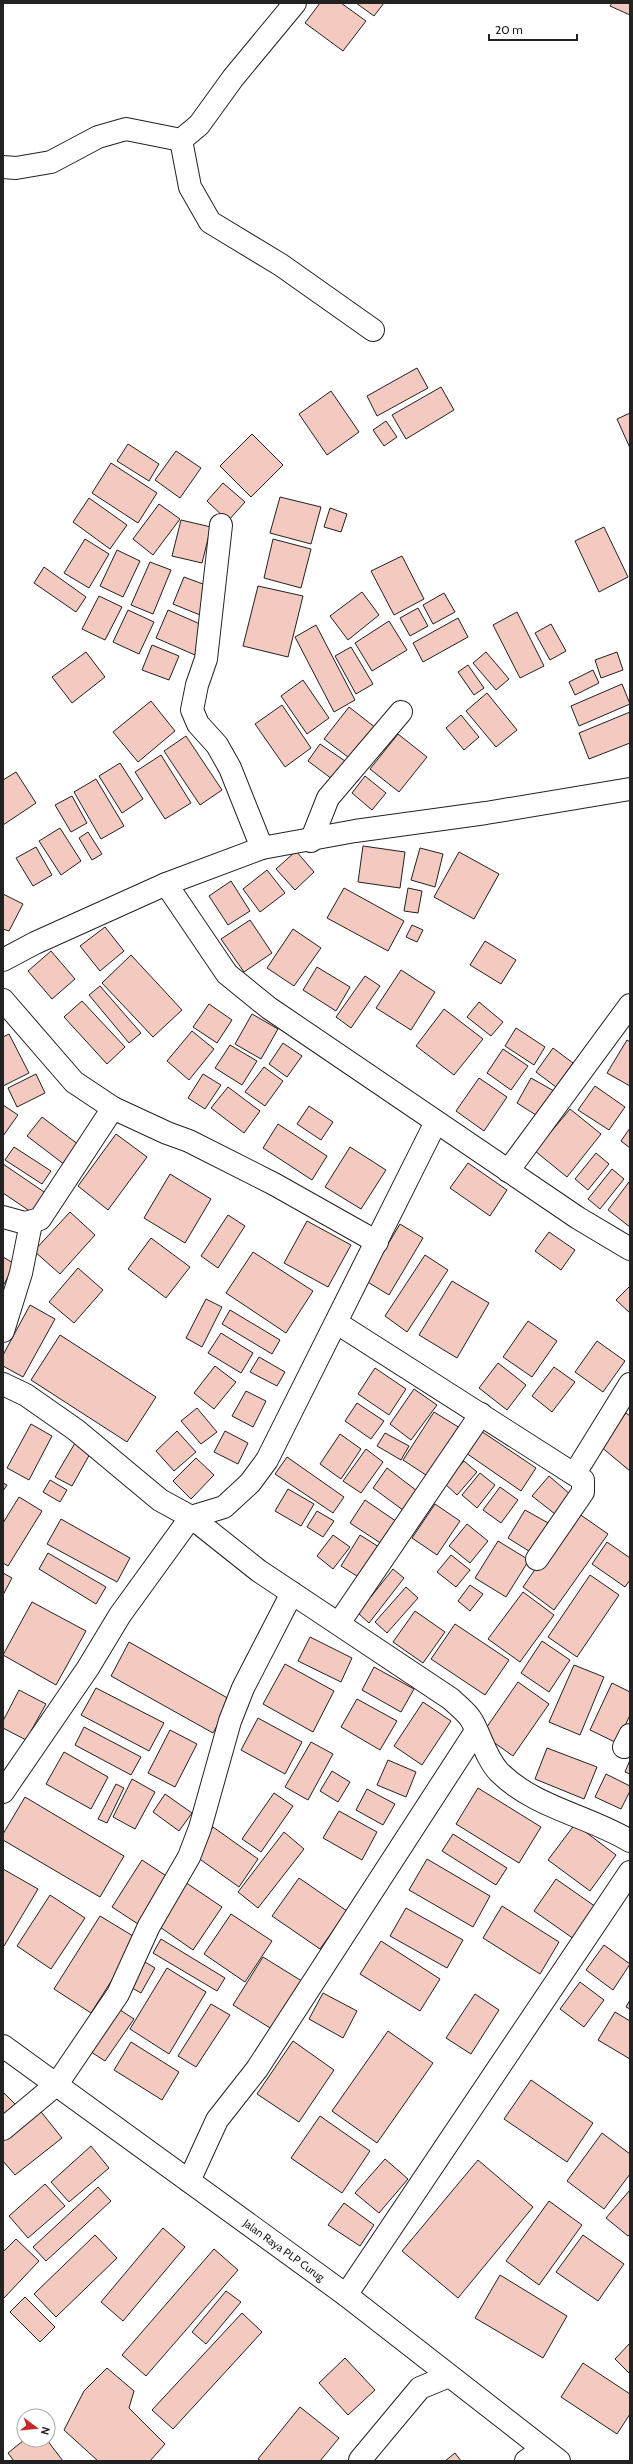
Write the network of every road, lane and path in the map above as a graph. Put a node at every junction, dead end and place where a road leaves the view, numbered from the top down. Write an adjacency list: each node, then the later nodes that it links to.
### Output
1 (295, 3): 2 (street)
2 (180, 140): 3 (street); 4 (street)
3 (3, 167)
4 (373, 330)
5 (221, 525): 9 (street)
6 (401, 712): 8 (street)
7 (630, 789): 8 (street)
8 (311, 841): 9 (street)
9 (262, 848): 10 (street)
10 (166, 884): 11 (street); 15 (street)
11 (3, 960)
12 (3, 1000): 14 (street)
13 (630, 1005): 16 (street)
14 (113, 1108): 18 (street); 19 (street)
15 (436, 1122): 16 (street); 19 (street)
16 (508, 1171): 20 (street)
17 (3, 1217): 18 (street)
18 (31, 1223): 22 (street)
19 (377, 1242): 21 (street)
20 (630, 1249)
21 (337, 1323): 25 (street); 27 (street)
22 (3, 1331)
23 (3, 1384): 27 (street)
24 (630, 1384): 26 (street)
25 (481, 1414): 26 (street); 30 (street)
26 (575, 1473): 28 (street)
27 (190, 1517): 29 (street); 32 (street)
28 (537, 1559)
29 (292, 1593): 30 (street); 36 (street)
30 (339, 1623): 31 (street)
31 (476, 1731): 33 (street); 38 (street)
32 (3, 1792)
33 (630, 1840)
34 (630, 1872): 39 (street)
35 (3, 2046): 36 (street, Jalan Raya PLP Curug)
36 (57, 2084): 37 (street); 38 (street, Jalan Raya PLP Curug)
37 (3, 2129)
38 (189, 2181): 39 (street, Jalan Raya PLP Curug)
39 (346, 2295): 40 (street, Jalan Raya PLP Curug)
40 (450, 2376): 41 (street, Jalan Raya PLP Curug); 42 (street)
41 (543, 2457)
42 (360, 2460)

